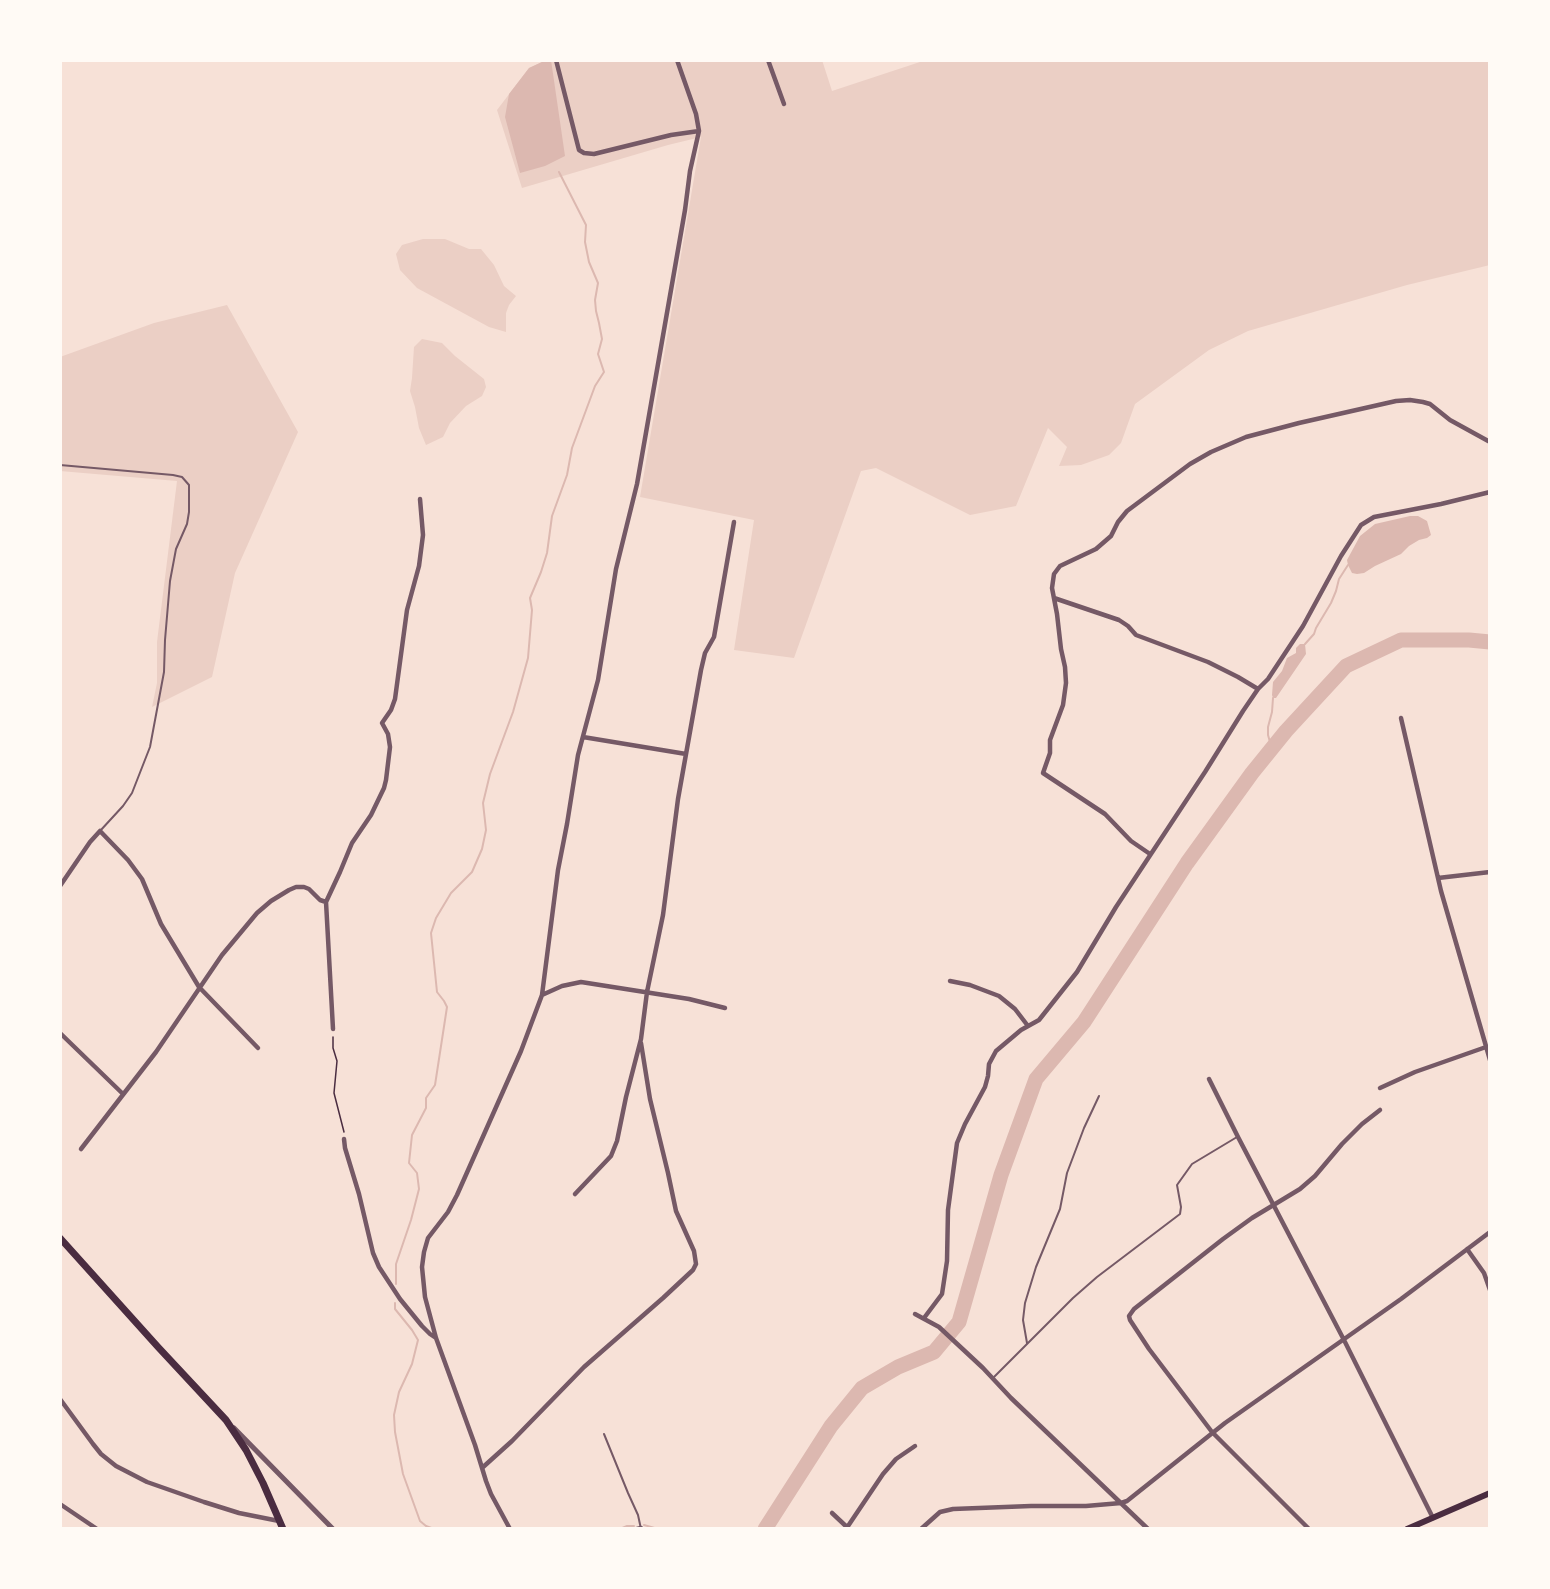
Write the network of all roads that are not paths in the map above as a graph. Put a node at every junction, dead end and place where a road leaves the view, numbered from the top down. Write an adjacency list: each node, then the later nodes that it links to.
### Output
1 (556, 60): 5 (street)
2 (677, 60): 5 (street)
3 (768, 60): 4 (street)
4 (784, 104)
5 (699, 130): 14 (street)
6 (1490, 442): 11 (street)
7 (60, 465): 16 (lane)
8 (1490, 492): 12 (street)
9 (420, 499): 21 (street)
10 (734, 522): 15 (street)
11 (1054, 598): 12 (street); 17 (street)
12 (1258, 689): 17 (street)
13 (1401, 718): 19 (street)
14 (583, 737): 15 (street); 25 (street)
15 (686, 754): 24 (street)
16 (100, 831): 20 (street); 23 (street)
17 (1150, 854): 27 (street)
18 (1490, 872): 19 (street)
19 (1438, 878): 31 (street)
20 (60, 886)
21 (326, 902): 23 (street); 28 (street)
22 (950, 981): 27 (street)
23 (199, 987): 32 (street); 36 (street)
24 (647, 992): 25 (street); 26 (street); 30 (street)
25 (542, 995): 50 (street)
26 (725, 1008)
27 (1028, 1026): 49 (street)
28 (333, 1029)
29 (60, 1033): 36 (street)
30 (641, 1039): 42 (street); 59 (street)
31 (1486, 1047): 33 (street); 35 (street)
32 (258, 1048)
33 (1490, 1060)
34 (1209, 1079): 39 (street)
35 (1380, 1088)
36 (123, 1094): 41 (street)
37 (1099, 1096): 52 (lane)
38 (1380, 1110): 43 (street)
39 (1238, 1137): 43 (street); 52 (lane)
40 (344, 1138): 50 (street)
41 (81, 1149)
42 (574, 1194)
43 (1273, 1205): 51 (street); 56 (street)
44 (1490, 1232): 46 (street)
45 (60, 1238): 55 (main road)
46 (1467, 1249): 47 (street); 51 (street)
47 (1490, 1290)
48 (915, 1314): 49 (street)
49 (924, 1318): 53 (street)
50 (436, 1338): 59 (street)
51 (1344, 1340): 56 (street); 64 (street)
52 (1027, 1344): 53 (lane)
53 (993, 1378): 61 (street)
54 (60, 1400): 65 (street)
55 (226, 1420): 65 (main road); 68 (street)
56 (1212, 1432): 61 (street); 74 (street)
57 (604, 1434): 70 (lane)
58 (915, 1446): 71 (street)
59 (482, 1468): 69 (street)
60 (1490, 1493): 64 (main road)
61 (1121, 1503): 72 (street); 73 (street)
62 (60, 1504): 66 (street)
63 (832, 1513): 71 (street)
64 (1433, 1518): 75 (main road)
65 (279, 1521): 67 (main road)
66 (97, 1529)
67 (283, 1529)
68 (333, 1529)
69 (510, 1529)
70 (640, 1529)
71 (847, 1529)
72 (921, 1529)
73 (1149, 1529)
74 (1309, 1529)
75 (1407, 1529)

